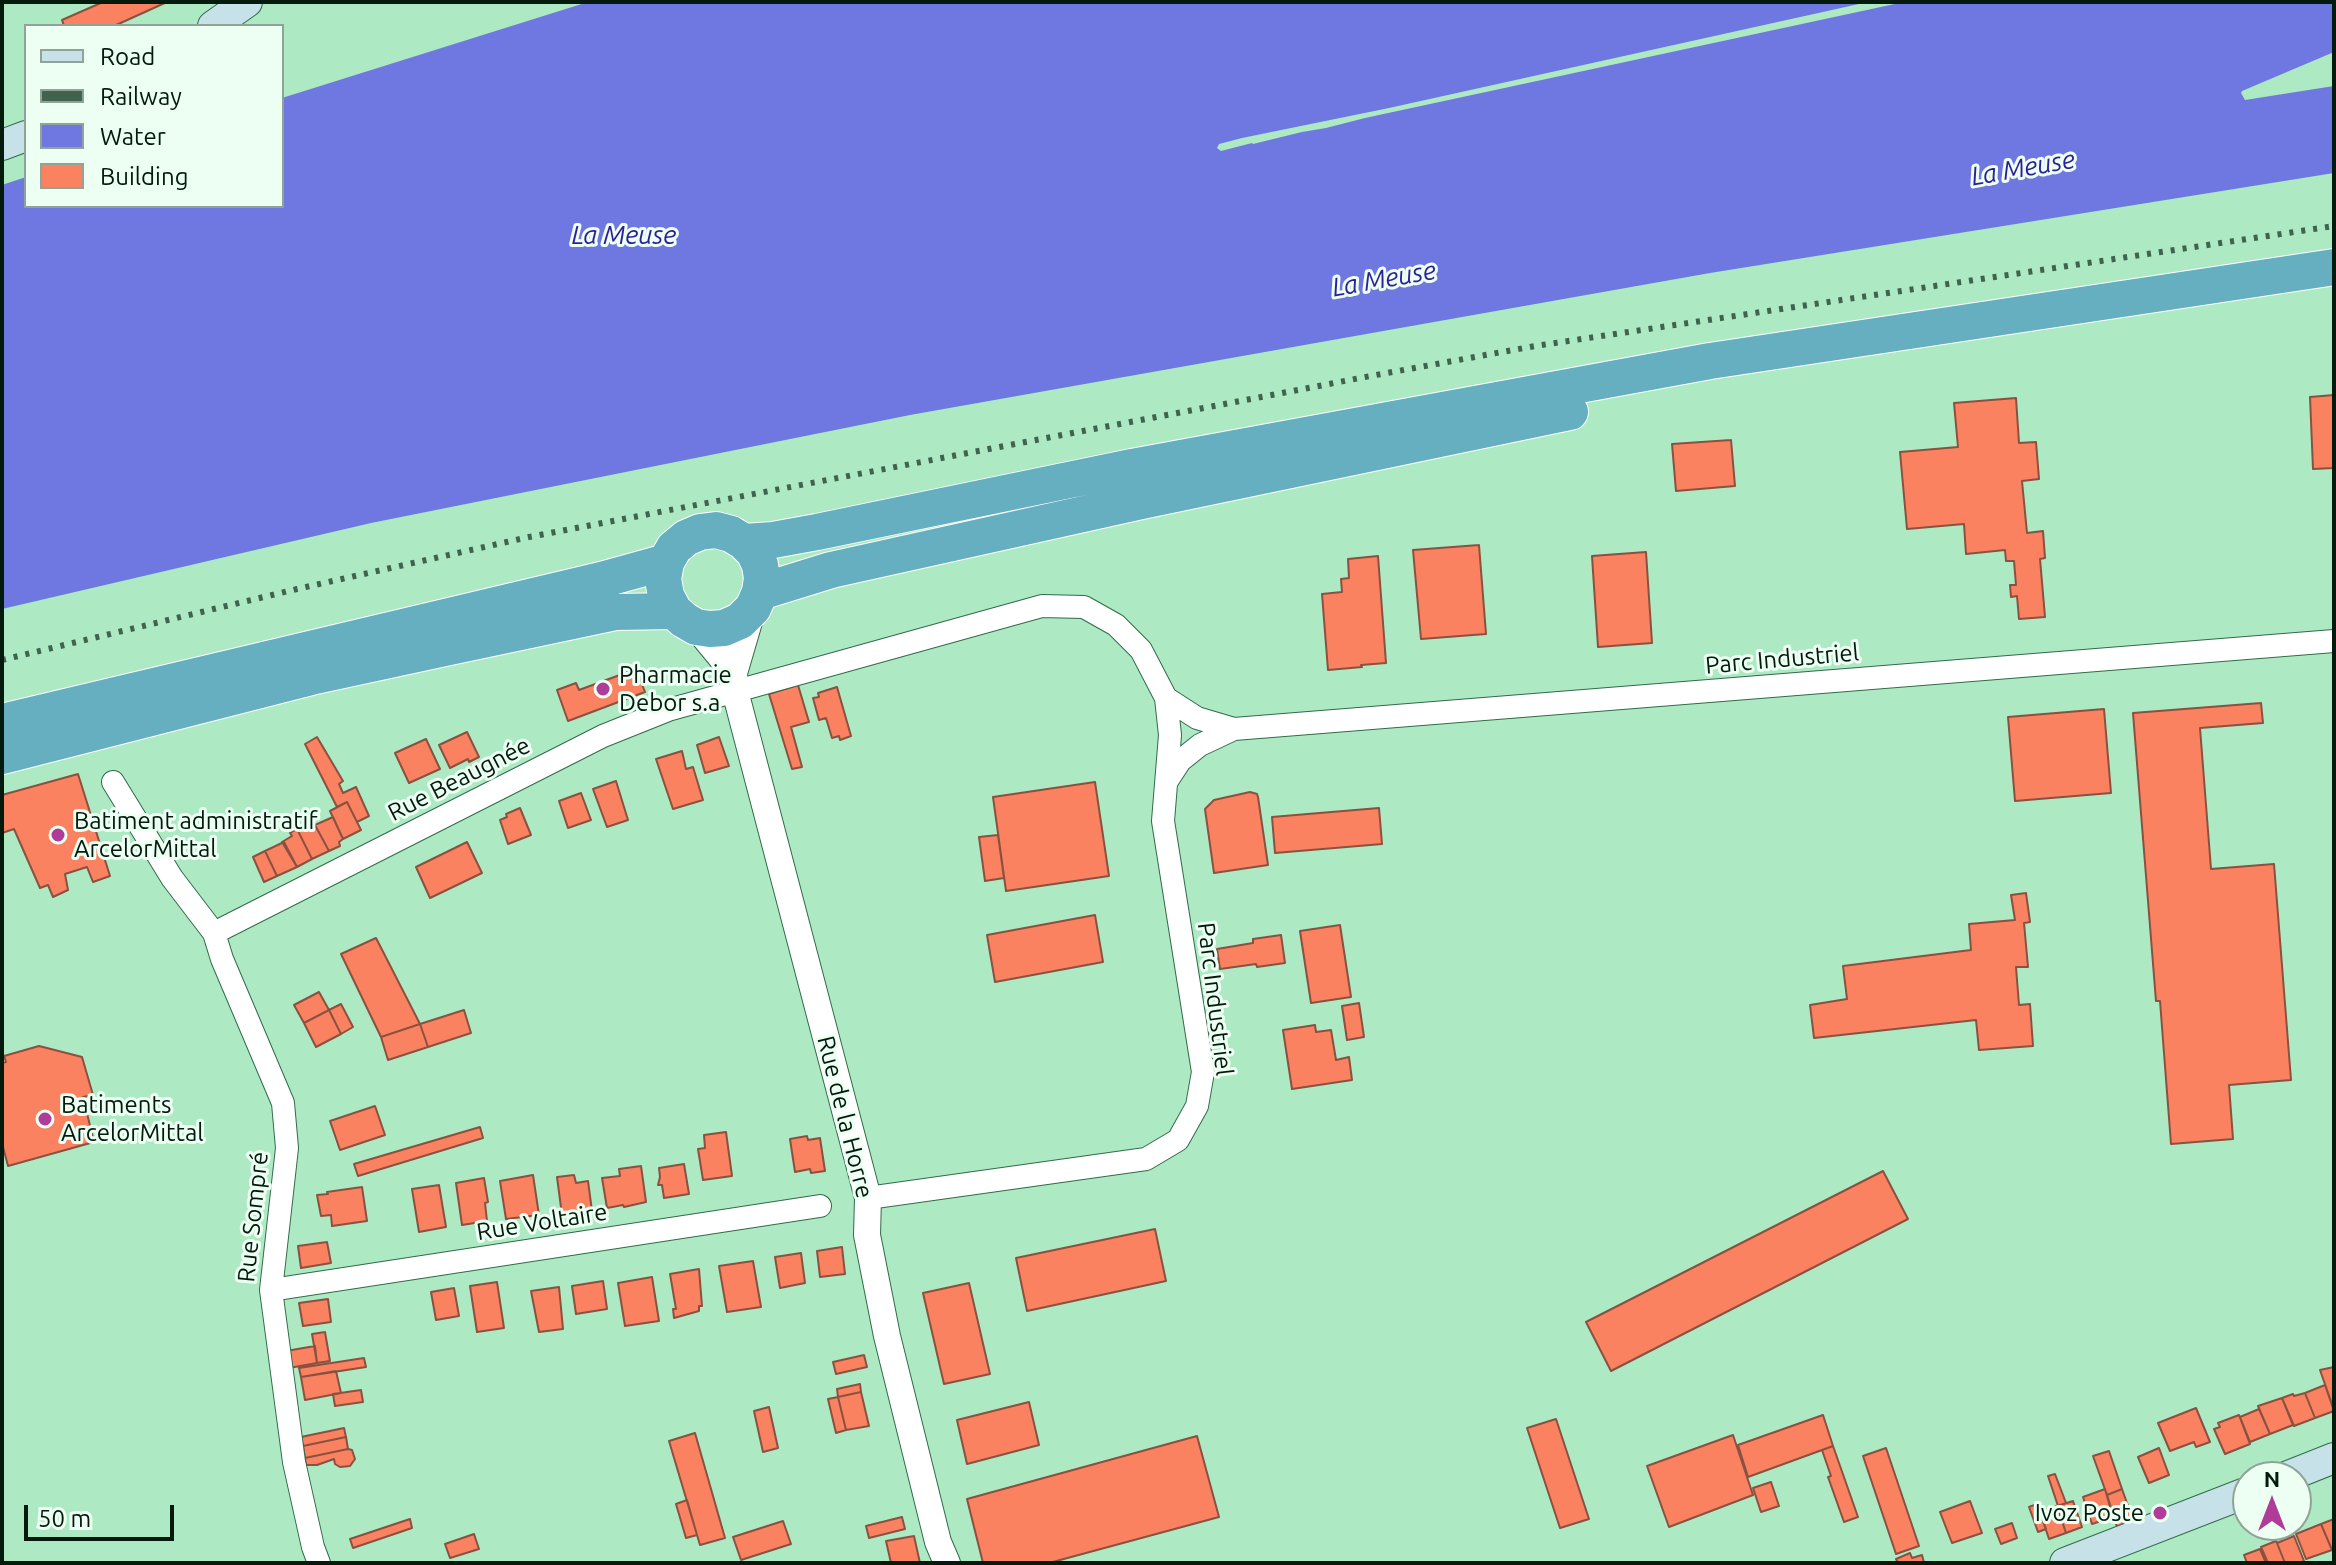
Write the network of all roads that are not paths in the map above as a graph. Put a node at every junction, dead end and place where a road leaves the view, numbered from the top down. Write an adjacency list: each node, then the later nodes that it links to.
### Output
1 (247, 2): 2 (main road)
2 (216, 24)
3 (24, 137): 4 (main road)
4 (2, 145)
5 (2334, 267): 7 (highway)
6 (2334, 291): 9 (highway)
7 (744, 542): 8 (highway); 9 (highway)
8 (666, 562): 10 (highway); 14 (highway)
9 (757, 600): 10 (highway); 12 (street)
10 (685, 619): 12 (street); 16 (highway)
11 (2334, 641): 15 (street, Parc Industriel)
12 (735, 682): 13 (street, Parc Industriel); 19 (street, Rue Beaugnée); 20 (street, Rue de la Horre)
13 (1166, 698): 15 (street, Parc Industriel); 18 (street, Parc Industriel)
14 (2, 722)
15 (1234, 729): 18 (street, Parc Industriel)
16 (2, 756)
17 (113, 782): 19 (street, Rue Sompré)
18 (1166, 782): 20 (street, Parc Industriel)
19 (214, 933): 22 (street, Rue Sompré)
20 (868, 1198): 27 (street, Rue de la Horre)
21 (820, 1206): 22 (street, Rue Voltaire)
22 (271, 1290): 26 (street, Rue Sompré)
23 (2334, 1458): 24 (main road)
24 (2312, 1467)
25 (2232, 1498): 28 (main road)
26 (319, 1563)
27 (947, 1563)
28 (2065, 1563)

